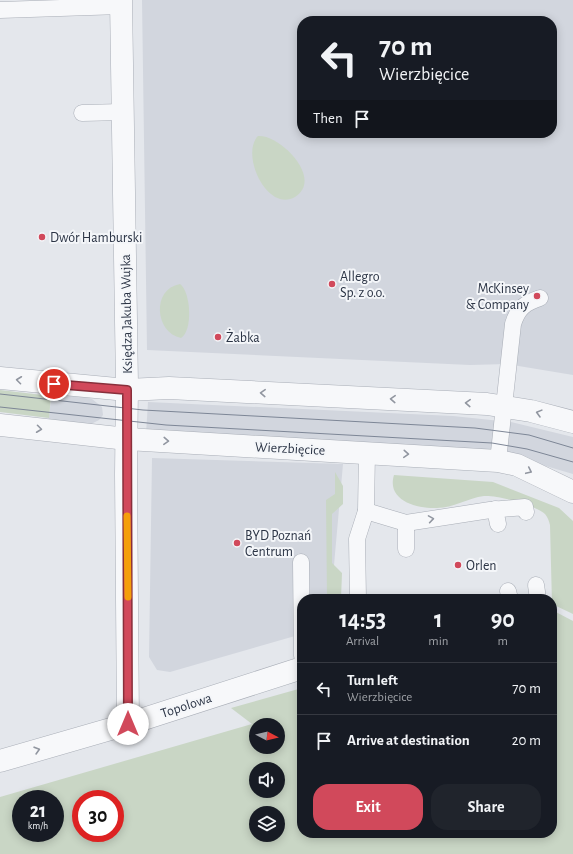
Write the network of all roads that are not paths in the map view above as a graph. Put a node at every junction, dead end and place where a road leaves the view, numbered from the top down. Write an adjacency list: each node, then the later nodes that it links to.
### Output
1 (121, 3): 2 (lane); 3 (street, Księdza Jakuba Wujka)
2 (0, 10)
3 (122, 112): 4 (lane); 7 (street, Księdza Jakuba Wujka)
4 (82, 113)
5 (540, 298): 8 (lane)
6 (0, 378): 7 (street, one-way to 6)
7 (127, 390): 8 (street, one-way to 7); 11 (street, Księdza Jakuba Wujka)
8 (505, 406): 9 (street, one-way to 8); 13 (lane)
9 (573, 422)
10 (0, 425): 11 (street, Wierzbięcice, one-way to 11)
11 (127, 439): 12 (street, Wierzbięcice, one-way to 12); 23 (street, Księdza Jakuba Wujka)
12 (367, 452): 13 (street, Wierzbięcice, one-way to 13); 15 (lane)
13 (498, 461): 14 (street, Wierzbięcice, one-way to 14)
14 (573, 492)
15 (366, 511): 17 (lane); 21 (lane)
16 (526, 512): 17 (lane, one-way to 16)
17 (406, 523): 18 (lane)
18 (406, 549)
19 (301, 562): 20 (lane)
20 (301, 594)
21 (358, 594)
22 (297, 670): 23 (street, Topolowa)
23 (128, 724): 24 (street, Topolowa, one-way to 23)
24 (0, 761)

